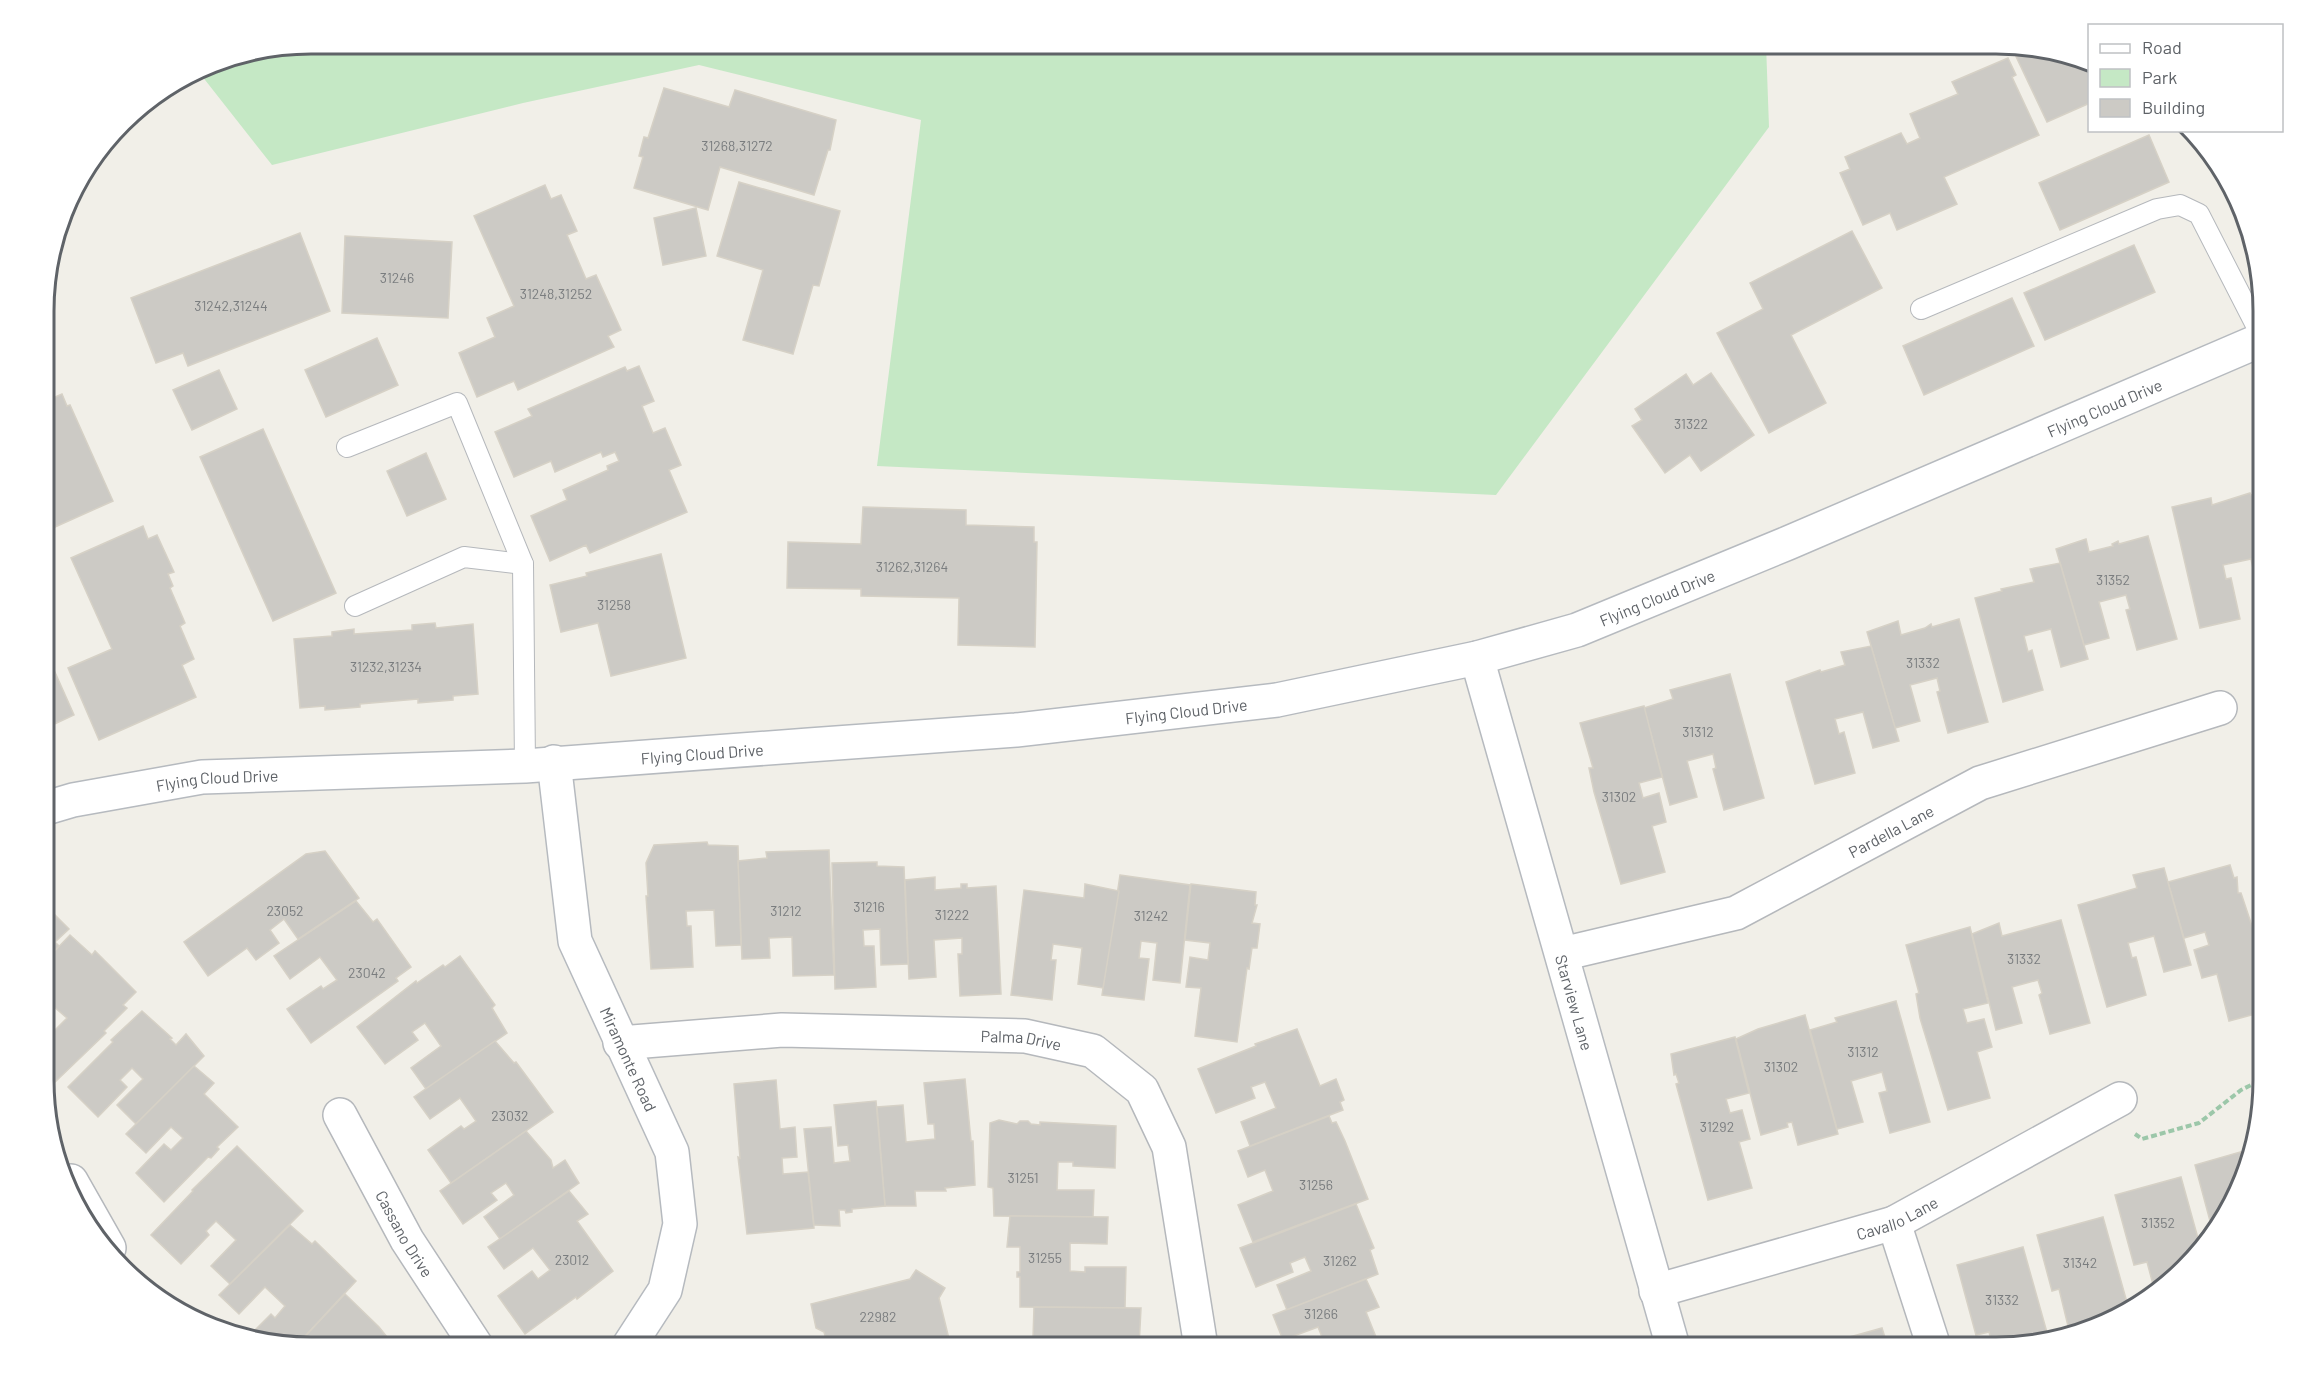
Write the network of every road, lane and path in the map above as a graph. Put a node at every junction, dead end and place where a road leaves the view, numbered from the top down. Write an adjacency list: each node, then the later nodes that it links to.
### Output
1 (1920, 309): 2 (lane)
2 (2253, 319)
3 (2253, 343): 7 (street, Flying Cloud Drive)
4 (347, 447): 5 (lane)
5 (523, 564): 6 (lane); 9 (lane)
6 (355, 606)
7 (1477, 658): 9 (street, Flying Cloud Drive); 11 (street, Starview Lane)
8 (2220, 708): 11 (street, Pardella Lane)
9 (540, 764): 10 (street, Flying Cloud Drive); 12 (street, Miramonte Road)
10 (54, 806)
11 (1562, 954): 17 (street, Starview Lane)
12 (620, 1043): 19 (street, Miramonte Road); 20 (street, Palma Drive)
13 (2253, 1084): 14 (path)
14 (2110, 1105): 16 (street, Cavallo Lane)
15 (340, 1115): 18 (street, Cassano Drive)
16 (1894, 1223): 17 (street, Cavallo Lane); 22 (street)
17 (1656, 1291): 21 (street, Starview Lane)
18 (470, 1337)
19 (634, 1337)
20 (1199, 1337)
21 (1670, 1337)
22 (1931, 1337)

